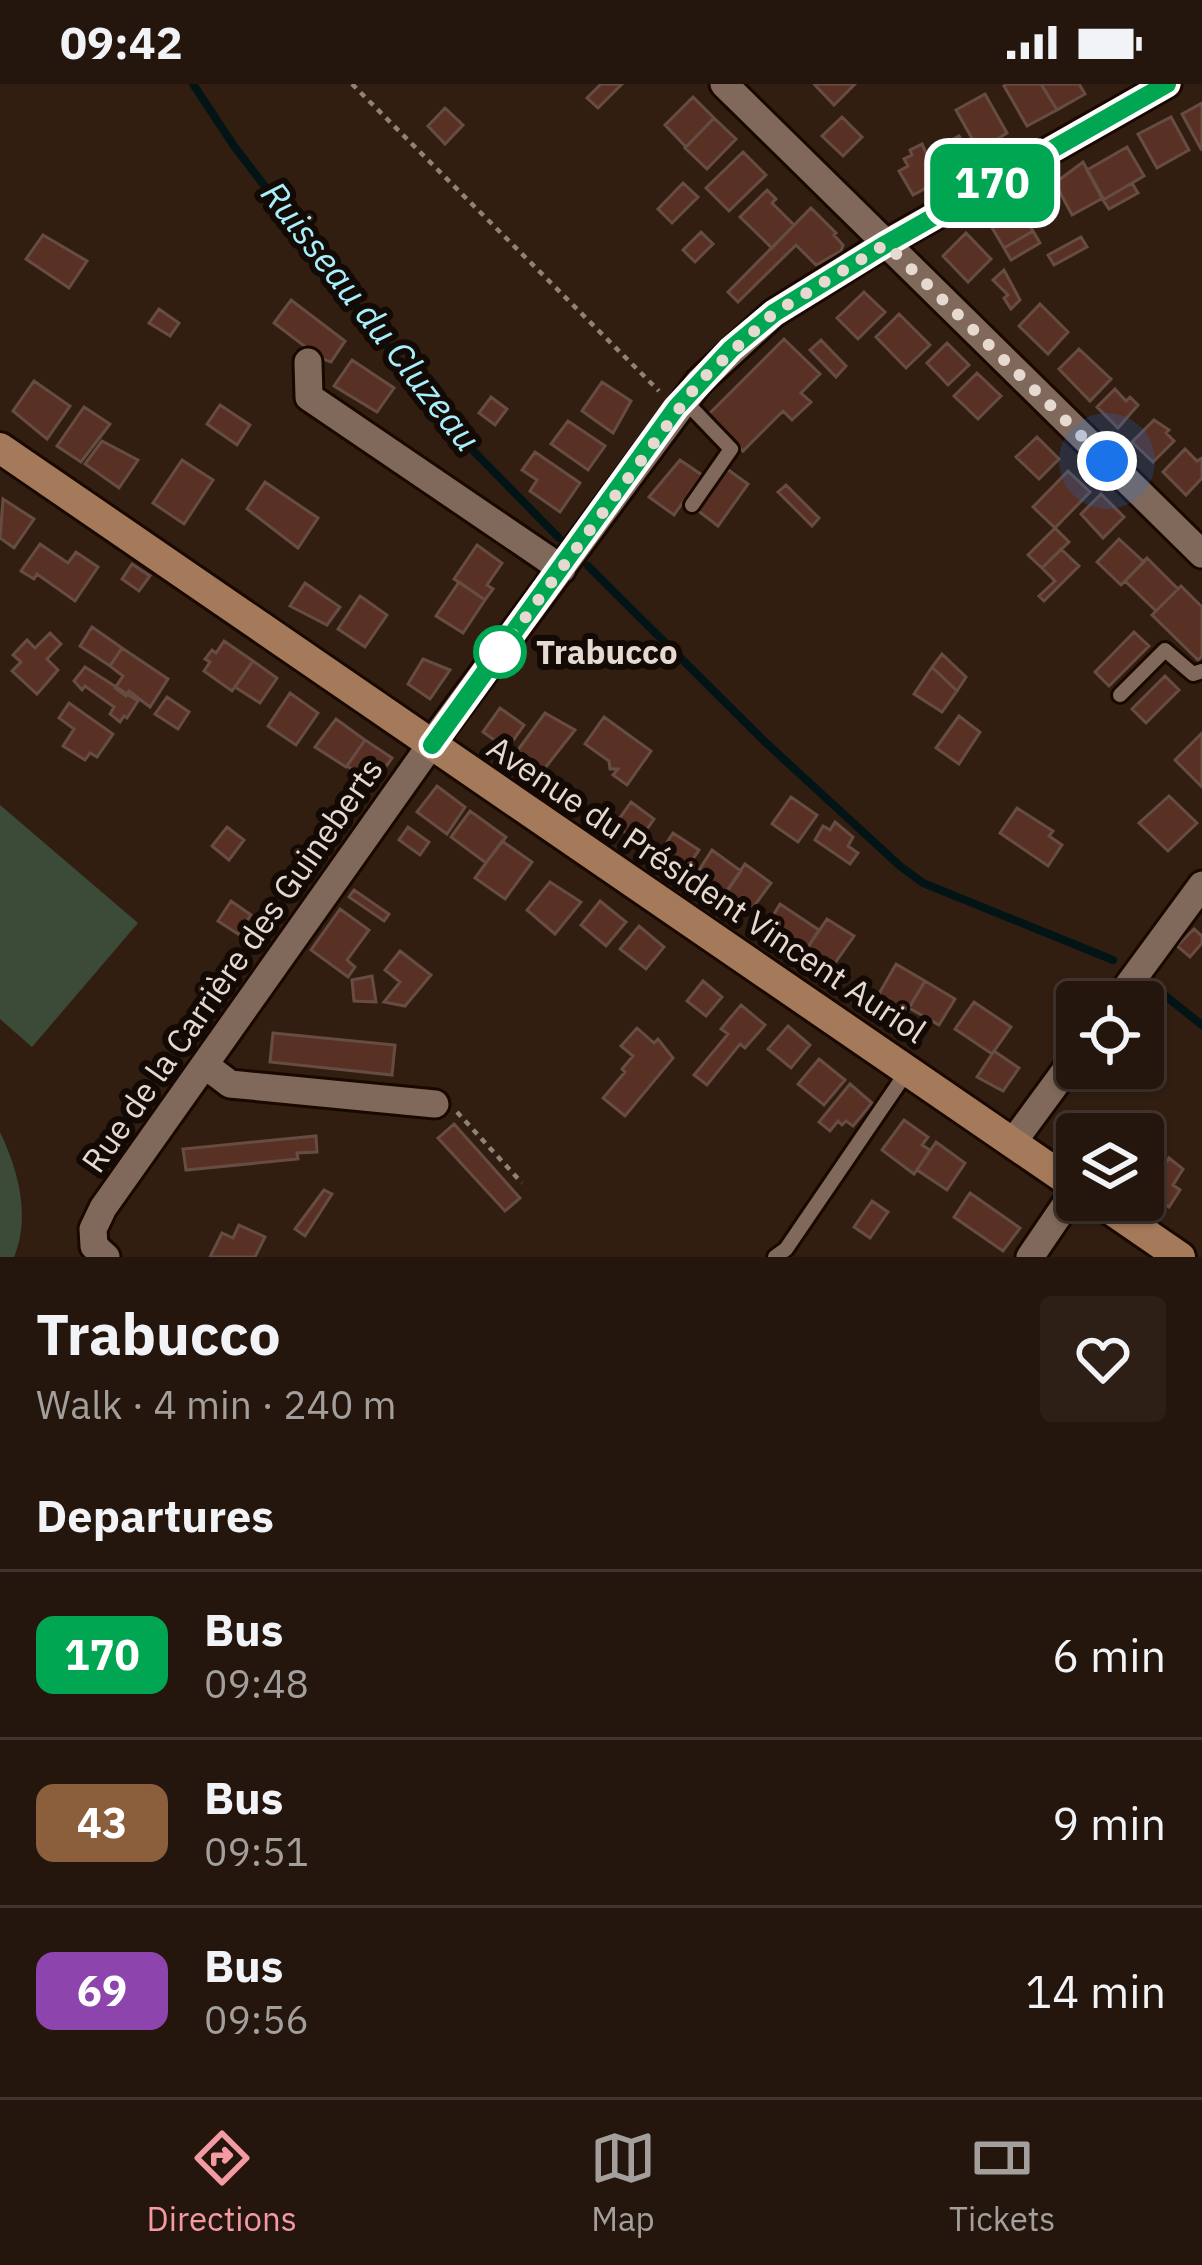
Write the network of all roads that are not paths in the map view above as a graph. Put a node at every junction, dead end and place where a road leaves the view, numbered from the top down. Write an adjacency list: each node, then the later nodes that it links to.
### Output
1 (724, 84): 3 (street)
2 (1167, 84): 3 (street, Rue de la Carrière des Guineberts)
3 (886, 244): 5 (street, Rue de la Carrière des Guineberts); 8 (street)
4 (308, 362): 9 (street)
5 (680, 404): 7 (lane); 9 (street, Rue de la Carrière des Guineberts)
6 (0, 448): 12 (main road, Avenue du Président Vincent Auriol)
7 (692, 505)
8 (1202, 554)
9 (562, 569): 12 (street, Rue de la Carrière des Guineberts)
10 (1202, 671): 11 (lane)
11 (1120, 695)
12 (432, 745): 15 (street, Rue de la Carrière des Guineberts); 16 (main road, Avenue du Président Vincent Auriol)
13 (1202, 885): 14 (street)
14 (1131, 981)
15 (205, 1065): 18 (street); 23 (street, Rue de la Carrière des Guineberts)
16 (908, 1070): 19 (main road, Avenue du Président Vincent Auriol); 24 (lane)
17 (1056, 1083): 19 (street)
18 (435, 1103)
19 (1012, 1142): 20 (main road, Avenue du Président Vincent Auriol)
20 (1056, 1172)
21 (1056, 1218): 25 (street)
22 (1128, 1221): 26 (main road)
23 (106, 1257)
24 (775, 1257)
25 (1030, 1257)
26 (1180, 1257)

